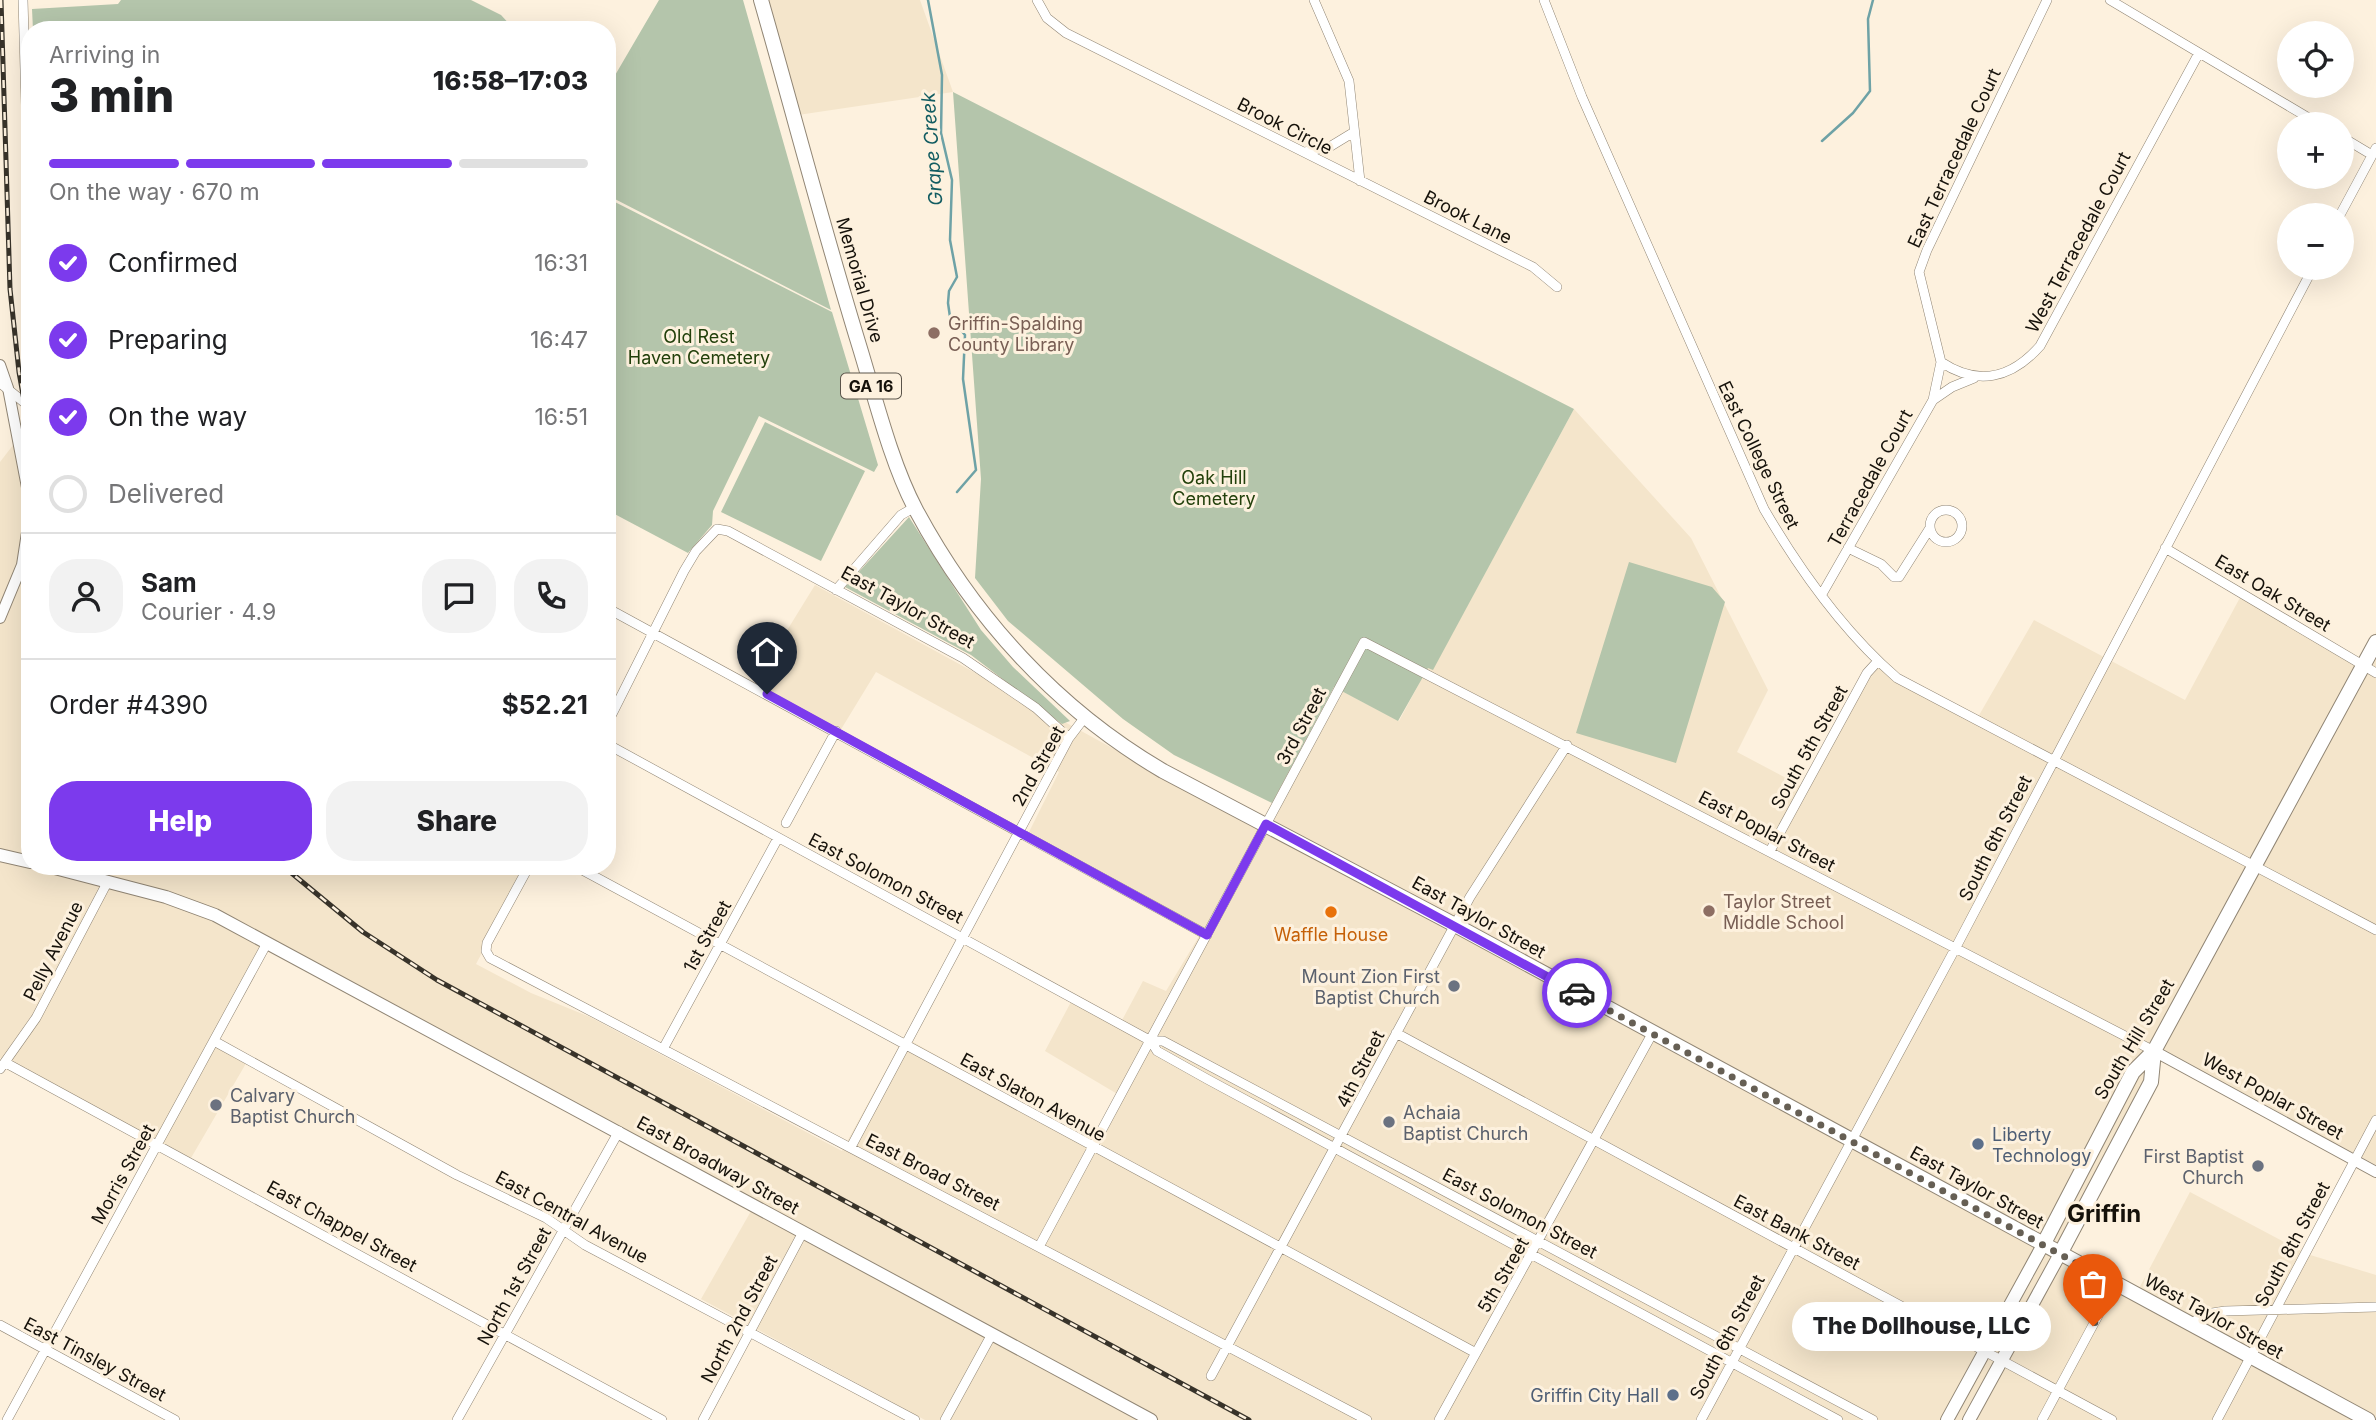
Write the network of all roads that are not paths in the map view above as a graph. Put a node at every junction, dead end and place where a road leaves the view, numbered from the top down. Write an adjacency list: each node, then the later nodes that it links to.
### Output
1 (23, 0): 8 (street)
2 (761, 0): 26 (main road, Memorial Drive / GA 16)
3 (1037, 0): 14 (street, Brook Circle)
4 (1314, 0): 11 (street, Brook Circle)
5 (1544, 0): 32 (street, East College Street)
6 (2047, 0): 19 (street, East Terracedale Court)
7 (2110, 0): 9 (street)
8 (24, 21)
9 (2199, 53): 10 (street); 21 (street, West Terracedale Court)
10 (2299, 112)
11 (1354, 132): 14 (street); 15 (street, Brook Circle)
12 (2354, 143): 13 (street)
13 (2374, 152): 16 (street)
14 (1303, 153): 15 (street, Brook Circle)
15 (1360, 181): 18 (street, Brook Lane)
16 (2346, 203)
17 (2307, 280): 29 (street, South 6th Street)
18 (1557, 288)
19 (1941, 362): 21 (street); 24 (street, Terracedale Court)
20 (0, 365): 22 (street)
21 (1974, 378): 24 (street, West Terracedale Court)
22 (4, 385): 23 (street); 25 (street)
23 (21, 399)
24 (1933, 400): 28 (street, Terracedale Court)
25 (21, 462)
26 (915, 507): 31 (street); 41 (main road, Memorial Drive / GA 16)
27 (1930, 528): 28 (street)
28 (1848, 548): 32 (street, Terracedale Court)
29 (2165, 548): 39 (street, East Oak Street); 46 (street, South 6th Street)
30 (21, 567): 34 (street)
31 (836, 590): 35 (street, East Taylor Street); 43 (street, East Taylor Street)
32 (1822, 594): 38 (street, East College Street)
33 (616, 613): 35 (street)
34 (0, 618)
35 (653, 633): 40 (street); 42 (street)
36 (1364, 642): 44 (street, East Poplar Street); 48 (street, 3rd Street)
37 (2376, 642): 39 (main road, South Hill Street)
38 (1878, 661): 46 (street, East College Street); 51 (street, South 5th Street)
39 (2370, 669): 54 (main road, South Hill Street)
40 (616, 706)
41 (1085, 717): 43 (street, 2nd Street); 48 (main road, East Taylor Street / GA 16)
42 (836, 731): 47 (street); 49 (street)
43 (1069, 738): 49 (street, 2nd Street)
44 (1567, 745): 51 (street, East Poplar Street); 59 (street, 4th Street)
45 (616, 749): 50 (street, East Solomon Street)
46 (2053, 761): 54 (street, East College Street); 65 (street, South 6th Street)
47 (786, 823)
48 (1266, 824): 59 (main road, East Taylor Street / GA 16); 61 (street, 3rd Street)
49 (1020, 832): 61 (street); 62 (street, 2nd Street)
50 (778, 838): 62 (street, East Solomon Street); 64 (street, 1st Street)
51 (1770, 851): 65 (street, East Poplar Street)
52 (0, 855): 53 (main road)
53 (21, 860)
54 (2255, 867): 60 (street, East College Street); 72 (main road, South Hill Street)
55 (86, 875): 58 (main road, East Broadway Street)
56 (524, 875): 71 (street, East Broad Street)
57 (592, 875): 64 (street, East Slaton Avenue)
58 (108, 880): 63 (main road, East Broadway Street); 73 (street, Pelly Avenue)
59 (1455, 925): 66 (street, 4th Street); 67 (main road, East Taylor Street / GA 16)
60 (2376, 930)
61 (1207, 935): 69 (street, 3rd Street)
62 (963, 937): 69 (street, East Solomon Street); 70 (street)
63 (267, 943): 68 (street, Morris Street); 75 (main road, East Broadway Street)
64 (721, 945): 70 (street, East Slaton Avenue); 71 (street, 1st Street)
65 (1955, 948): 72 (street, East Poplar Street); 78 (street, South 6th Street)
66 (1396, 1033): 76 (street, 4th Street); 77 (street, East Bank Street)
67 (1652, 1034): 77 (street, 5th Street); 78 (main road, East Taylor Street / GA 16)
68 (214, 1041): 79 (street, Morris Street); 85 (street, East Central Avenue)
69 (1151, 1041): 76 (street, East Solomon Street); 81 (street, 3rd Street); 82 (street, East Solomon Street)
70 (905, 1044): 80 (street); 81 (street, East Slaton Avenue)
71 (663, 1049): 80 (street, East Broad Street)
72 (2154, 1051): 83 (street, West Poplar Street); 89 (main road, South Hill Street); 93 (main road)
73 (3, 1066): 79 (street, East Chappel Street)
74 (2376, 1120): 83 (street, South 8th Street)
75 (619, 1131): 85 (street, North 1st Street); 86 (main road, East Broadway Street)
76 (1343, 1136): 82 (street, 4th Street); 87 (street, East Solomon Street)
77 (1595, 1140): 87 (street, 5th Street); 91 (street, East Bank Street)
78 (1851, 1140): 89 (main road, East Taylor Street / GA 16); 91 (street, South 6th Street)
79 (157, 1143): 100 (street, East Chappel Street); 104 (street, Morris Street)
80 (851, 1147): 88 (street, East Broad Street)
81 (1093, 1148): 88 (street, 3rd Street); 90 (street, East Slaton Avenue)
82 (1337, 1149): 90 (street, 4th Street); 92 (street, East Solomon Street)
83 (2355, 1161): 84 (street, West Poplar Street); 96 (street, South 8th Street)
84 (2376, 1172)
85 (563, 1230): 99 (street, East Central Avenue); 100 (street, North 1st Street)
86 (803, 1232): 99 (street, North 2nd Street); 101 (main road, East Broadway Street)
87 (1541, 1240): 92 (street, 5th Street); 103 (street, East Solomon Street)
88 (1040, 1245): 102 (street, East Broad Street)
89 (2042, 1245): 93 (main road, West Taylor Street); 105 (main road, South Hill Street)
90 (1282, 1248): 102 (street, 4th Street); 106 (street, East Slaton Avenue)
91 (1793, 1248): 103 (street, South 6th Street); 105 (street, East Bank Street)
92 (1533, 1254): 106 (street, 5th Street); 109 (street, East Solomon Street)
93 (2060, 1254): 94 (main road, West Taylor Street); 108 (main road)
94 (2115, 1284): 97 (main road, West Taylor Street); 111 (street)
95 (2376, 1307): 96 (street)
96 (2275, 1310): 97 (street); 107 (street, South 8th Street)
97 (2190, 1324): 107 (main road, West Taylor Street)
98 (0, 1325): 104 (street, East Tinsley Street)
99 (750, 1332): 116 (street, North 2nd Street); 117 (street, East Central Avenue)
100 (506, 1333): 114 (street, North 1st Street); 115 (street, East Chappel Street)
101 (992, 1334): 118 (street); 119 (main road, East Broadway Street)
102 (1229, 1345): 110 (street, 4th Street); 120 (street, East Broad Street)
103 (1739, 1347): 109 (street, South 6th Street); 124 (street, East Solomon Street)
104 (45, 1349): 112 (street, Morris Street); 113 (street, East Tinsley Street)
105 (1984, 1350): 108 (street, East Bank Street); 125 (main road, South Hill Street)
106 (1476, 1353): 121 (street, 5th Street)
107 (2250, 1358): 129 (street, South 8th Street); 130 (main road, West Taylor Street)
108 (2002, 1360): 111 (street, East Bank Street); 126 (main road)
109 (1731, 1362): 122 (street, South 6th Street); 123 (street, East Solomon Street)
110 (1212, 1376)
111 (2058, 1391): 127 (street); 128 (street, East Bank Street)
112 (7, 1420)
113 (175, 1420)
114 (457, 1420)
115 (662, 1420)
116 (704, 1420)
117 (915, 1420)
118 (945, 1420)
119 (1151, 1420)
120 (1367, 1420)
121 (1439, 1420)
122 (1701, 1420)
123 (1838, 1420)
124 (1873, 1420)
125 (1947, 1420)
126 (1969, 1420)
127 (2042, 1420)
128 (2112, 1420)
129 (2217, 1420)
130 (2368, 1420)

